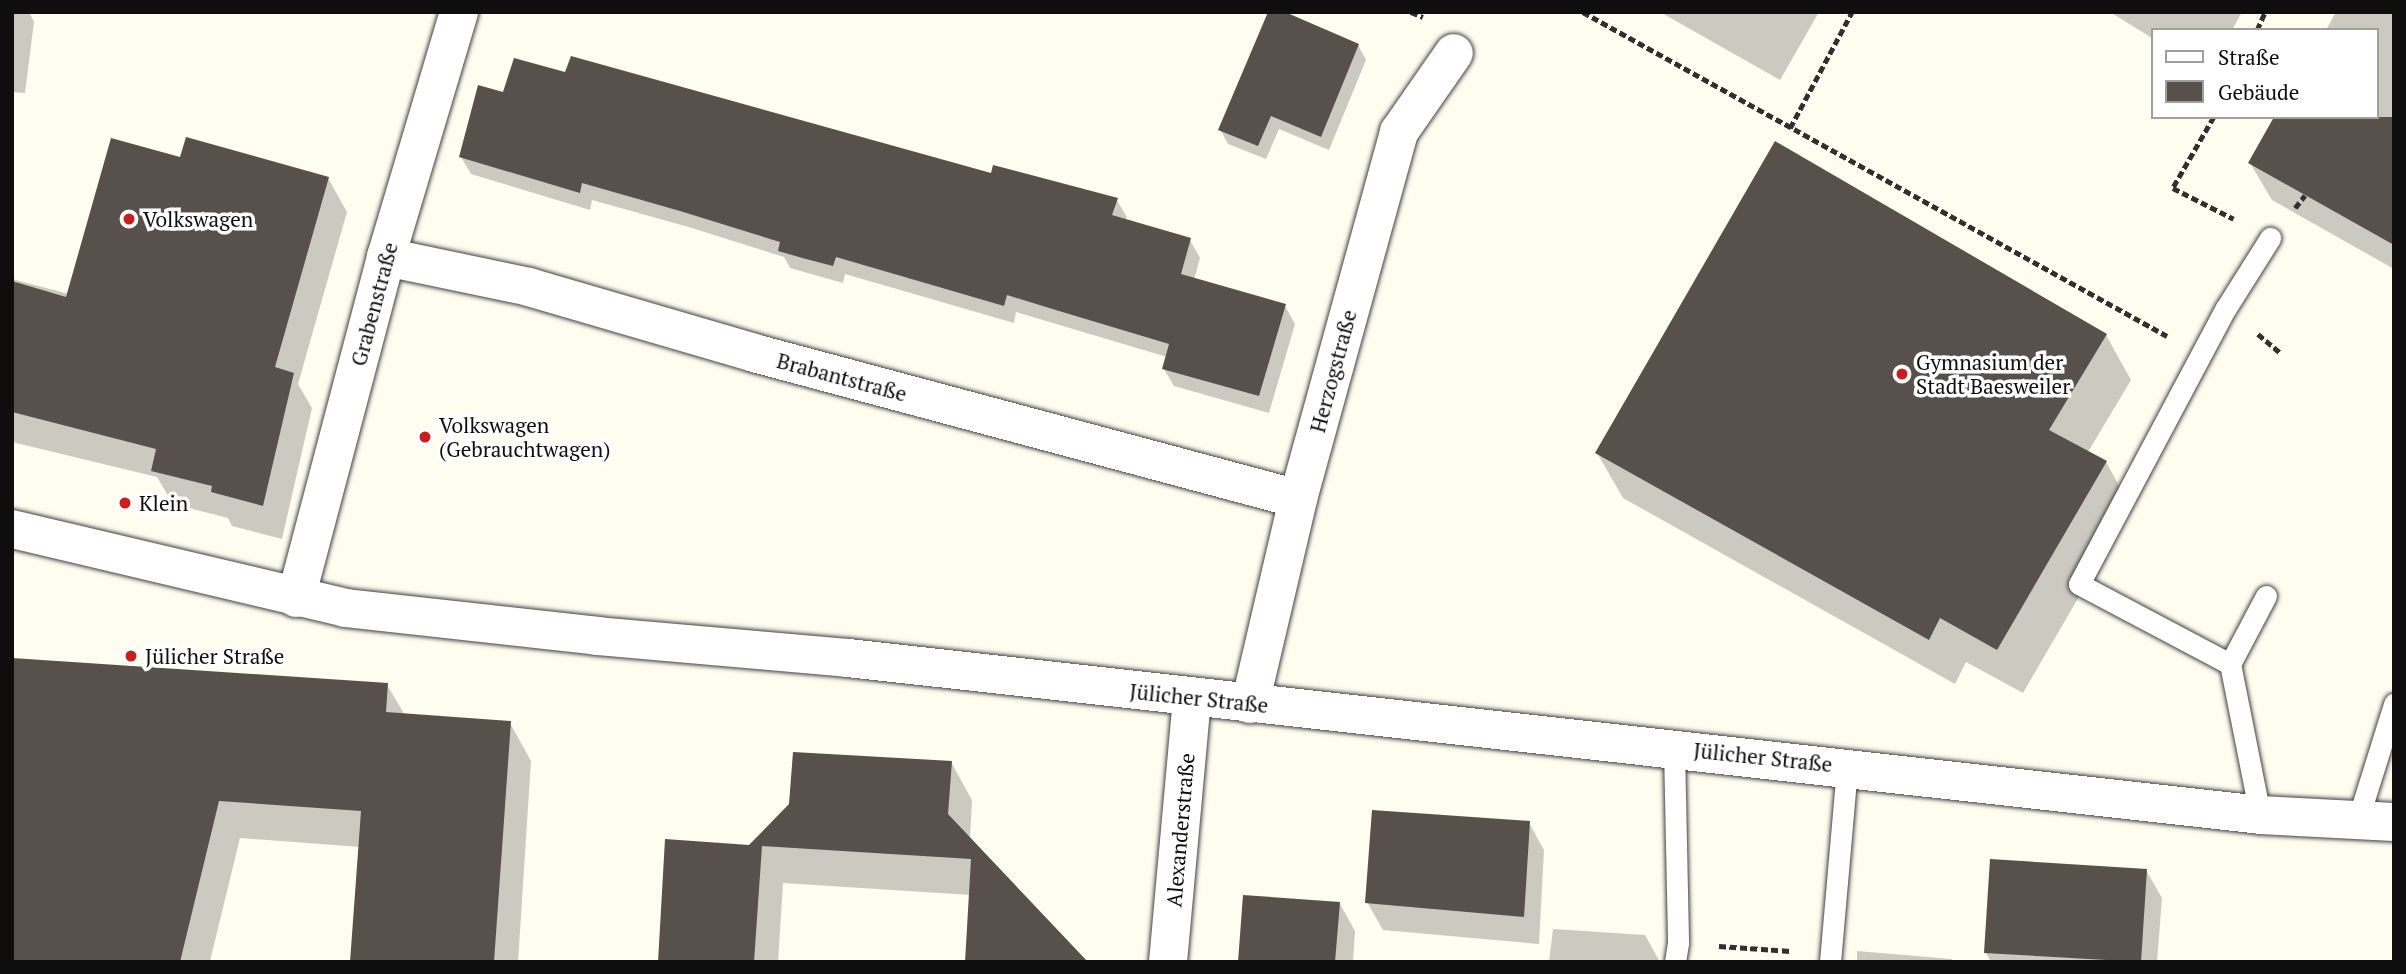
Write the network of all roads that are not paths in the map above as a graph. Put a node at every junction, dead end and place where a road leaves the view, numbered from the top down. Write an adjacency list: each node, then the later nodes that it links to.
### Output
1 (459, 12): 4 (street, Grabenstraße)
2 (1454, 53): 5 (street, Herzogstraße)
3 (2270, 237): 9 (lane)
4 (386, 257): 5 (street, Brabantstraße); 8 (street, Grabenstraße)
5 (1298, 499): 11 (street, Herzogstraße)
6 (12, 529): 8 (street, Jülicher Straße)
7 (2266, 596): 9 (lane)
8 (296, 597): 10 (street, Jülicher Straße)
9 (2230, 664): 15 (lane)
10 (1192, 698): 11 (street, Jülicher Straße); 19 (street, Alexanderstraße)
11 (1250, 704): 13 (street, Jülicher Straße)
12 (2394, 704): 16 (lane)
13 (1674, 748): 14 (street, Jülicher Straße); 17 (lane)
14 (1847, 767): 15 (street, Jülicher Straße); 18 (lane)
15 (2260, 815): 16 (street, Jülicher Straße)
16 (2376, 820)
17 (1677, 952)
18 (1830, 958)
19 (1168, 962)

